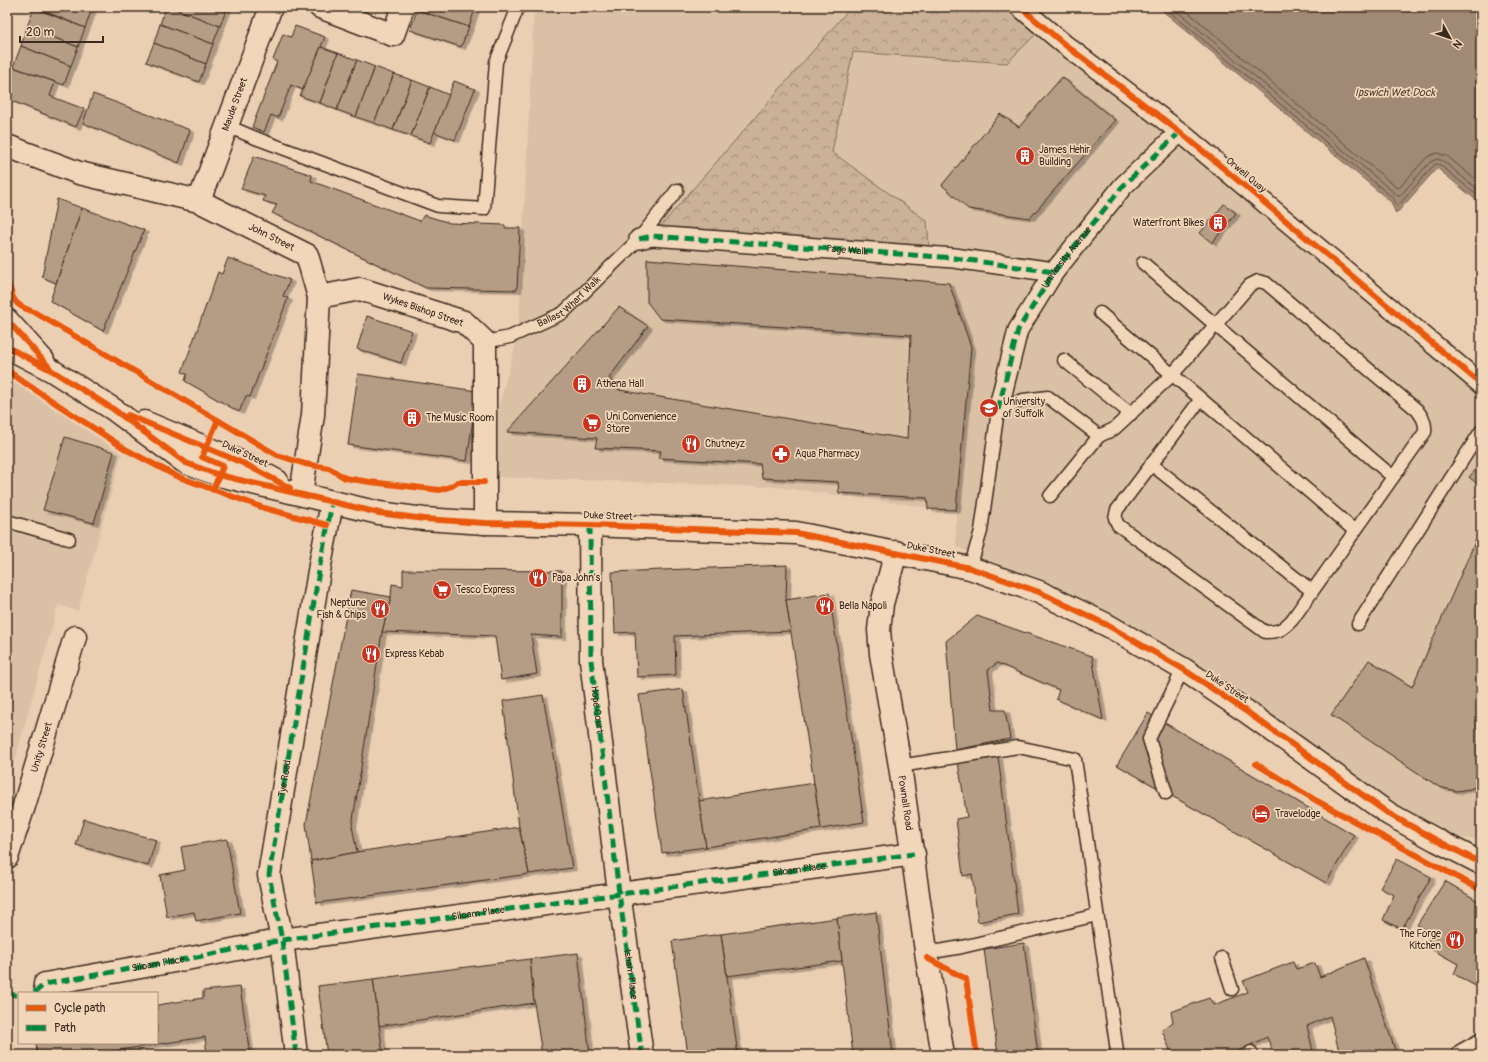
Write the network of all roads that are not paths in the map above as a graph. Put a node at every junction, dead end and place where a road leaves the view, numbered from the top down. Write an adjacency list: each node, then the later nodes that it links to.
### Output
1 (271, 7): 6 (street, Maude Street)
2 (320, 7): 3 (street)
3 (403, 7)
4 (518, 7): 6 (lane)
5 (1020, 7): 7 (street, Orwell Quay)
6 (227, 126): 10 (street, Maude Street)
7 (1180, 132): 13 (street, University Avenue); 23 (street, Orwell Quay)
8 (8, 147): 10 (street, John Street)
9 (677, 190): 11 (lane, Ballast Wharf Walk)
10 (199, 201): 14 (street, John Street)
11 (639, 238): 13 (street, Page Walk); 18 (lane, Ballast Wharf Walk)
12 (1143, 263): 17 (lane)
13 (1054, 272): 25 (street, University Avenue)
14 (319, 297): 18 (street, Wykes Bishop Street); 31 (street, John Street)
15 (1100, 313): 22 (lane)
16 (7, 320): 21 (street, Duke Street)
17 (1215, 326): 22 (lane); 30 (lane); 30 (lane)
18 (485, 342): 35 (street)
19 (7, 347): 21 (street, Duke Street)
20 (1064, 360): 26 (lane)
21 (51, 370): 31 (street, Duke Street)
22 (1172, 375): 24 (lane); 26 (lane)
23 (1481, 384)
24 (1200, 399): 29 (lane); 37 (lane)
25 (998, 410): 28 (lane); 40 (lane, University Avenue)
26 (1131, 414): 28 (lane)
27 (1481, 431): 42 (lane)
28 (1099, 436): 32 (lane)
29 (1152, 464): 41 (lane); 41 (lane)
30 (1393, 477): 37 (lane)
31 (301, 494): 33 (street, Duke Street)
32 (1050, 496)
33 (332, 503): 35 (street, Duke Street); 52 (street, Tye Road)
34 (7, 521): 38 (lane)
35 (484, 523): 36 (street, Duke Street)
36 (590, 525): 39 (street, Duke Street); 50 (street, Hope Court)
37 (1355, 531): 41 (lane)
38 (69, 538)
39 (896, 552): 40 (street, Duke Street); 45 (street, Pownall Road)
40 (970, 568): 44 (street, Duke Street)
41 (1312, 591)
42 (1358, 624)
43 (75, 637): 48 (street, Unity Street)
44 (1183, 669): 46 (lane); 49 (street, Duke Street)
45 (900, 766): 47 (street, Pownall Road); 51 (lane)
46 (1166, 793)
47 (914, 854): 50 (street, Siloam Place); 53 (street, Pownall Road)
48 (7, 857)
49 (1481, 863)
50 (619, 893): 52 (street, Siloam Place); 60 (street, Isham Place)
51 (1097, 915): 53 (lane); 58 (lane)
52 (282, 940): 55 (street, Siloam Place); 59 (street, Tye Road)
53 (927, 953): 61 (street, Pownall Road)
54 (1222, 958): 56 (lane)
55 (45, 984)
56 (1232, 989)
57 (1481, 1045): 62 (street)
58 (1117, 1051)
59 (296, 1055)
60 (642, 1055)
61 (943, 1055)
62 (1463, 1055)

